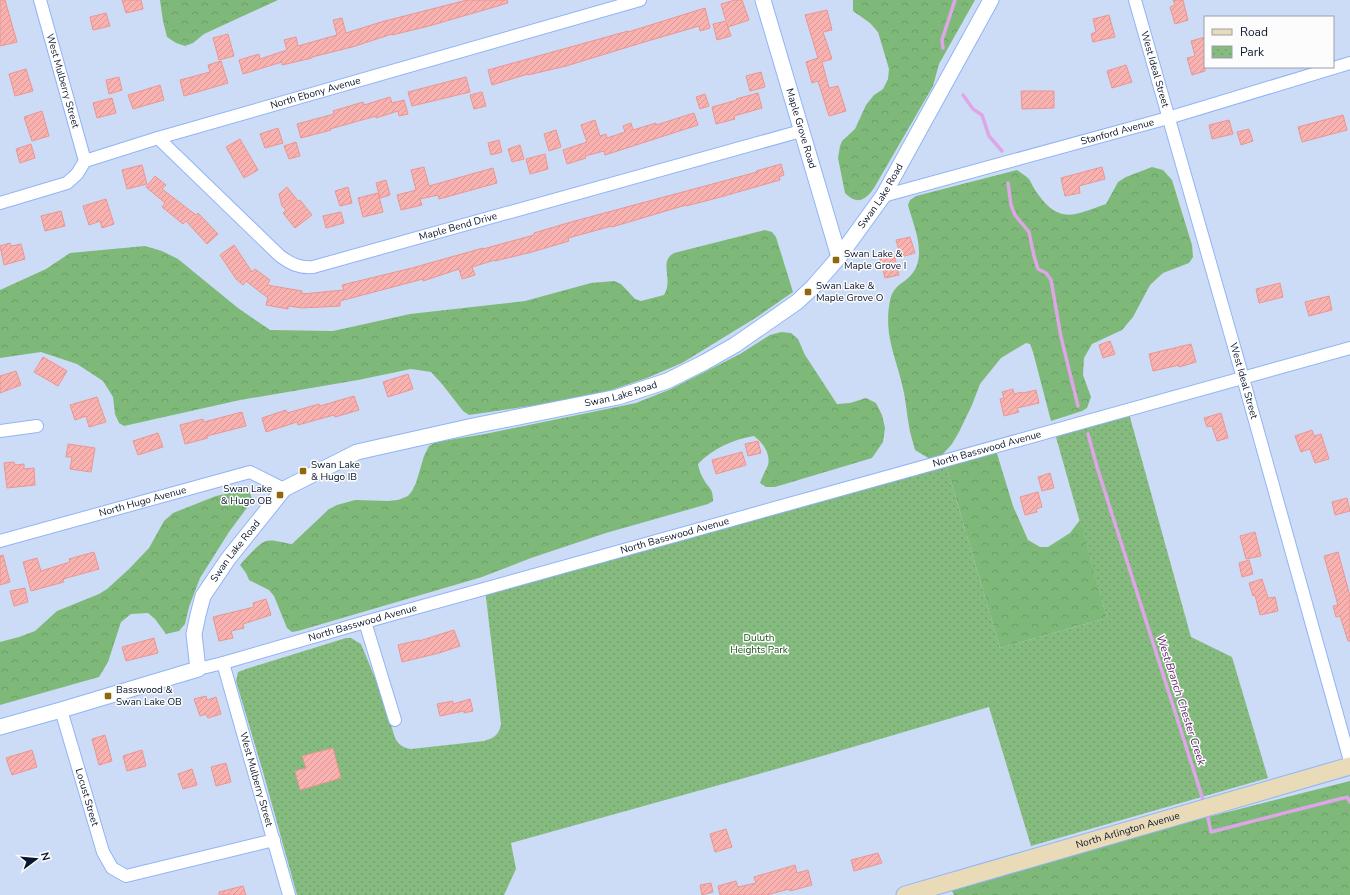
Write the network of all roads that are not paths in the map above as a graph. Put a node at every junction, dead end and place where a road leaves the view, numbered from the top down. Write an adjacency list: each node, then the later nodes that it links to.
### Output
1 (40, 0): 12 (street, West Mulberry Street)
2 (640, 0): 11 (street, North Ebony Avenue)
3 (763, 0): 10 (street, Maple Grove Road)
4 (991, 0): 13 (street, Swan Lake Road)
5 (1135, 0): 9 (street, West Ideal Street)
6 (1350, 63): 8 (street, Stanford Avenue)
7 (1333, 68): 9 (street, Stanford Avenue)
8 (1334, 68)
9 (1168, 118): 13 (street, Stanford Avenue); 17 (street, West Ideal Street)
10 (801, 131): 11 (street, Maple Bend Drive); 15 (street, Maple Grove Road)
11 (158, 138): 12 (street, North Ebony Avenue)
12 (85, 161): 14 (street)
13 (883, 196): 15 (street, Swan Lake Road)
14 (0, 203)
15 (839, 257): 20 (street, Swan Lake Road)
16 (1350, 348): 17 (street, North Basswood Avenue)
17 (1243, 378): 22 (street, North Basswood Avenue); 28 (street, West Ideal Street)
18 (37, 426): 19 (street)
19 (0, 431)
20 (284, 488): 21 (street, North Hugo Avenue); 24 (street, Swan Lake Road)
21 (0, 541)
22 (364, 622): 23 (street, North Basswood Avenue); 26 (street)
23 (224, 663): 24 (street, North Basswood Avenue); 30 (street, West Mulberry Street)
24 (198, 669): 25 (street, North Basswood Avenue)
25 (61, 710): 27 (street, North Basswood Avenue); 30 (street, Locust Street)
26 (395, 720)
27 (0, 726)
28 (1350, 761)
29 (1350, 766): 32 (main road, North Arlington Avenue)
30 (274, 840): 31 (street, West Mulberry Street)
31 (289, 895)
32 (905, 895)

